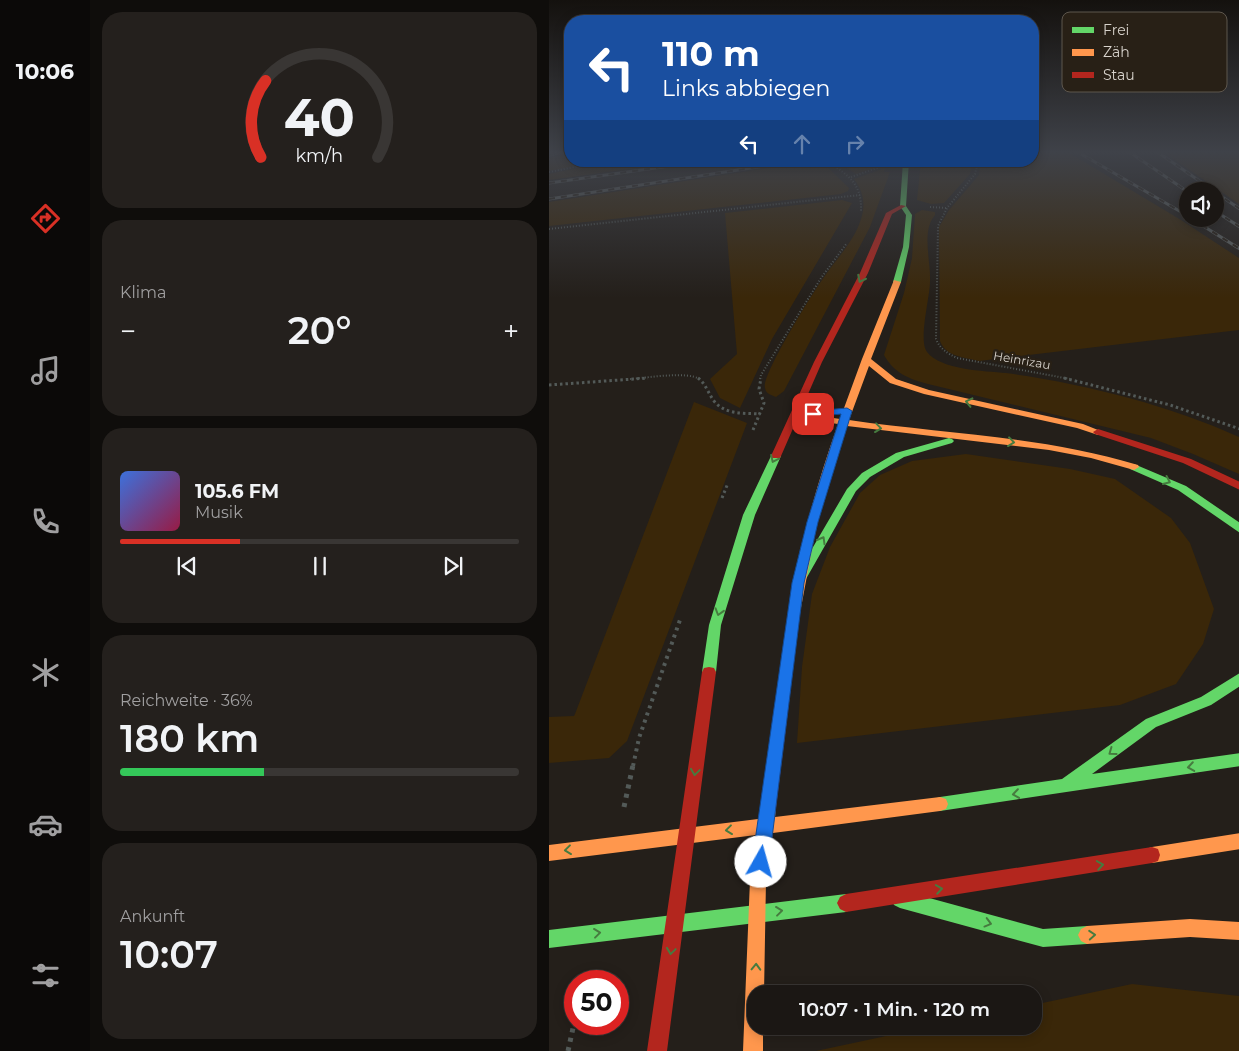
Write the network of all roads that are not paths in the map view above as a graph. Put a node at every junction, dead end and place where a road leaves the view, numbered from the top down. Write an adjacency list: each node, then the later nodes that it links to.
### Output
1 (903, 200): 2 (main road)
2 (903, 206): 3 (main road); 6 (main road, one-way to 6)
3 (866, 359): 5 (main road); 10 (main road, one-way to 3)
4 (863, 410): 5 (main road)
5 (847, 411): 6 (main road); 7 (main road)
6 (795, 415): 7 (main road); 22 (main road, one-way to 22)
7 (843, 424): 9 (main road, one-way to 9); 13 (main road)
8 (1041, 429): 10 (main road)
9 (962, 437): 12 (main road, one-way to 12); 13 (main road, one-way to 9)
10 (1135, 444): 11 (main road)
11 (1239, 487)
12 (1239, 530)
13 (798, 583): 23 (main road, one-way to 13)
14 (1239, 678): 16 (main road, one-way to 16)
15 (1239, 759): 16 (main road, one-way to 16)
16 (1064, 787): 18 (main road, one-way to 18)
17 (1239, 841): 19 (main road, one-way to 17)
18 (549, 853)
19 (891, 897): 20 (main road, one-way to 20); 21 (main road, one-way to 19)
20 (1239, 931)
21 (549, 939)
22 (657, 1051)
23 (753, 1051)

